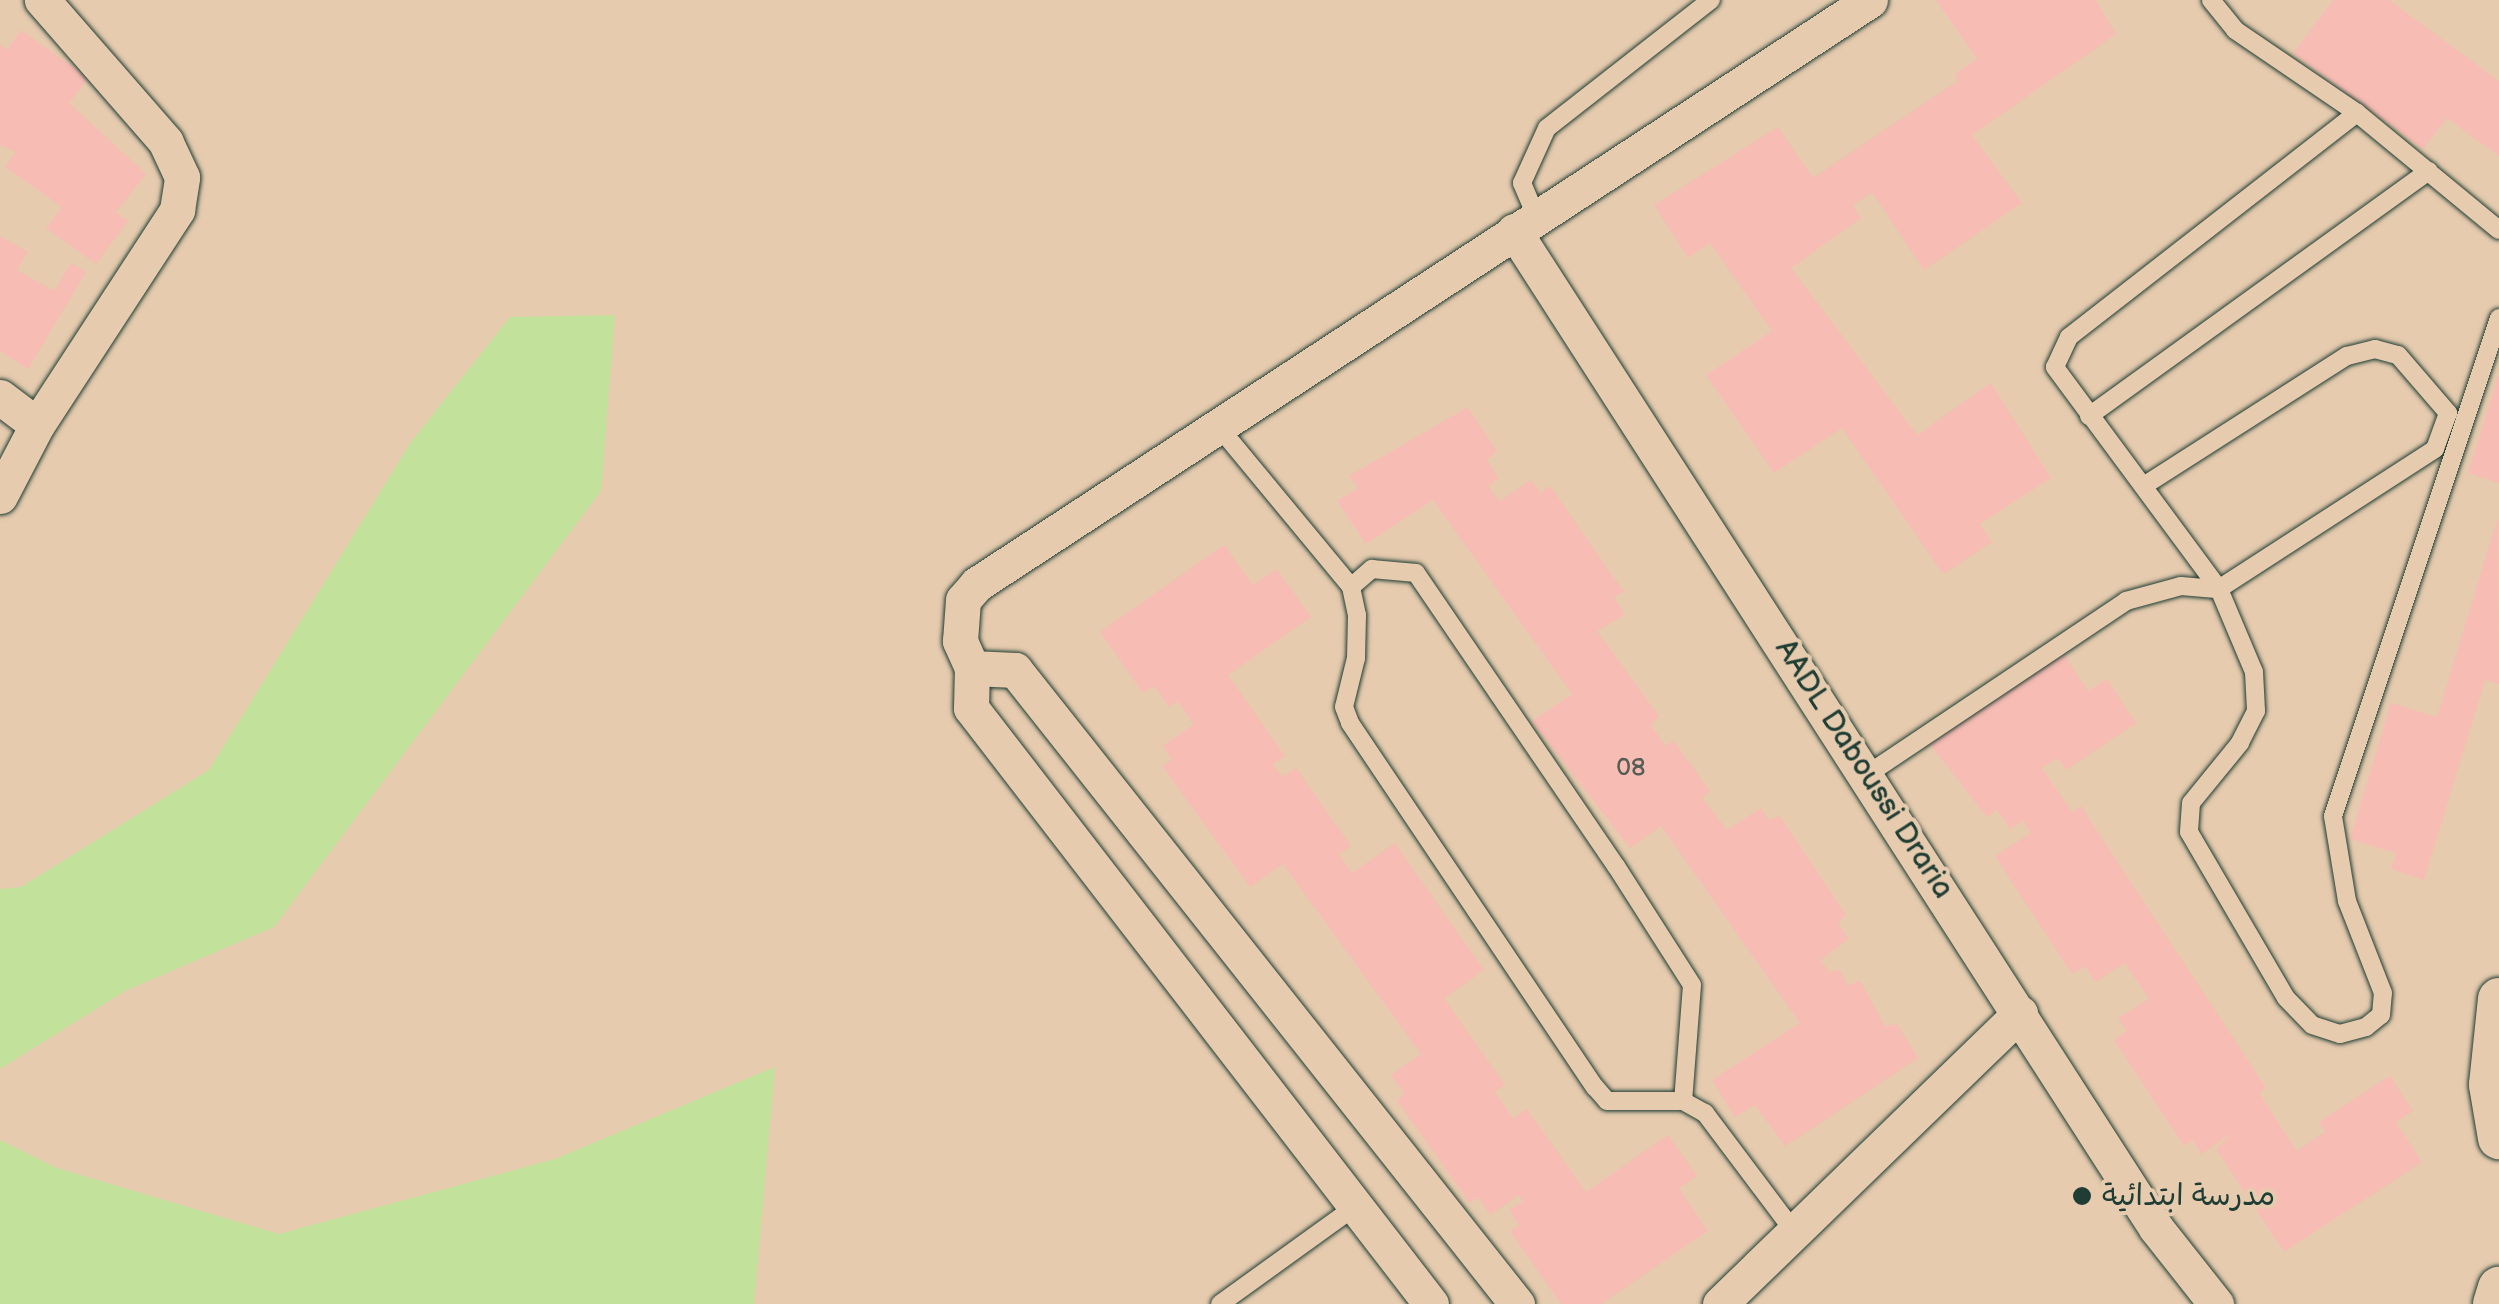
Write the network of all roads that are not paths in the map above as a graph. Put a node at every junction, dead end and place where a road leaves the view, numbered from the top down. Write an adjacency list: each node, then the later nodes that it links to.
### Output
1 (42, 0): 12 (street)
2 (1711, 0): 7 (lane)
3 (1870, 0): 7 (street)
4 (2211, 0): 5 (lane)
5 (2357, 113): 6 (lane); 11 (lane)
6 (2429, 171): 8 (lane); 11 (lane)
7 (1525, 224): 13 (street); 21 (street, AADL Daboussi Draria)
8 (2499, 230)
9 (2499, 318): 15 (lane)
10 (0, 397): 12 (street)
11 (2089, 416): 16 (lane)
12 (37, 424): 17 (street)
13 (1218, 426): 18 (lane); 20 (street)
14 (2435, 449): 15 (lane); 16 (lane); 19 (lane)
15 (2455, 460): 19 (lane)
16 (2145, 485): 19 (lane)
17 (0, 496)
18 (1350, 587): 24 (lane); 24 (lane)
19 (2219, 590): 21 (lane)
20 (972, 668): 26 (street); 31 (street)
21 (1868, 774): 23 (street, AADL Daboussi Draria)
22 (2499, 999): 25 (street)
23 (2020, 1013): 27 (street); 33 (street, AADL Daboussi Draria)
24 (1683, 1101): 27 (lane)
25 (2499, 1138)
26 (1356, 1206): 29 (lane); 30 (street)
27 (1796, 1235): 32 (street)
28 (2499, 1288): 34 (street)
29 (1220, 1304)
30 (1431, 1304)
31 (1517, 1304)
32 (1720, 1304)
33 (2216, 1304)
34 (2494, 1304)

